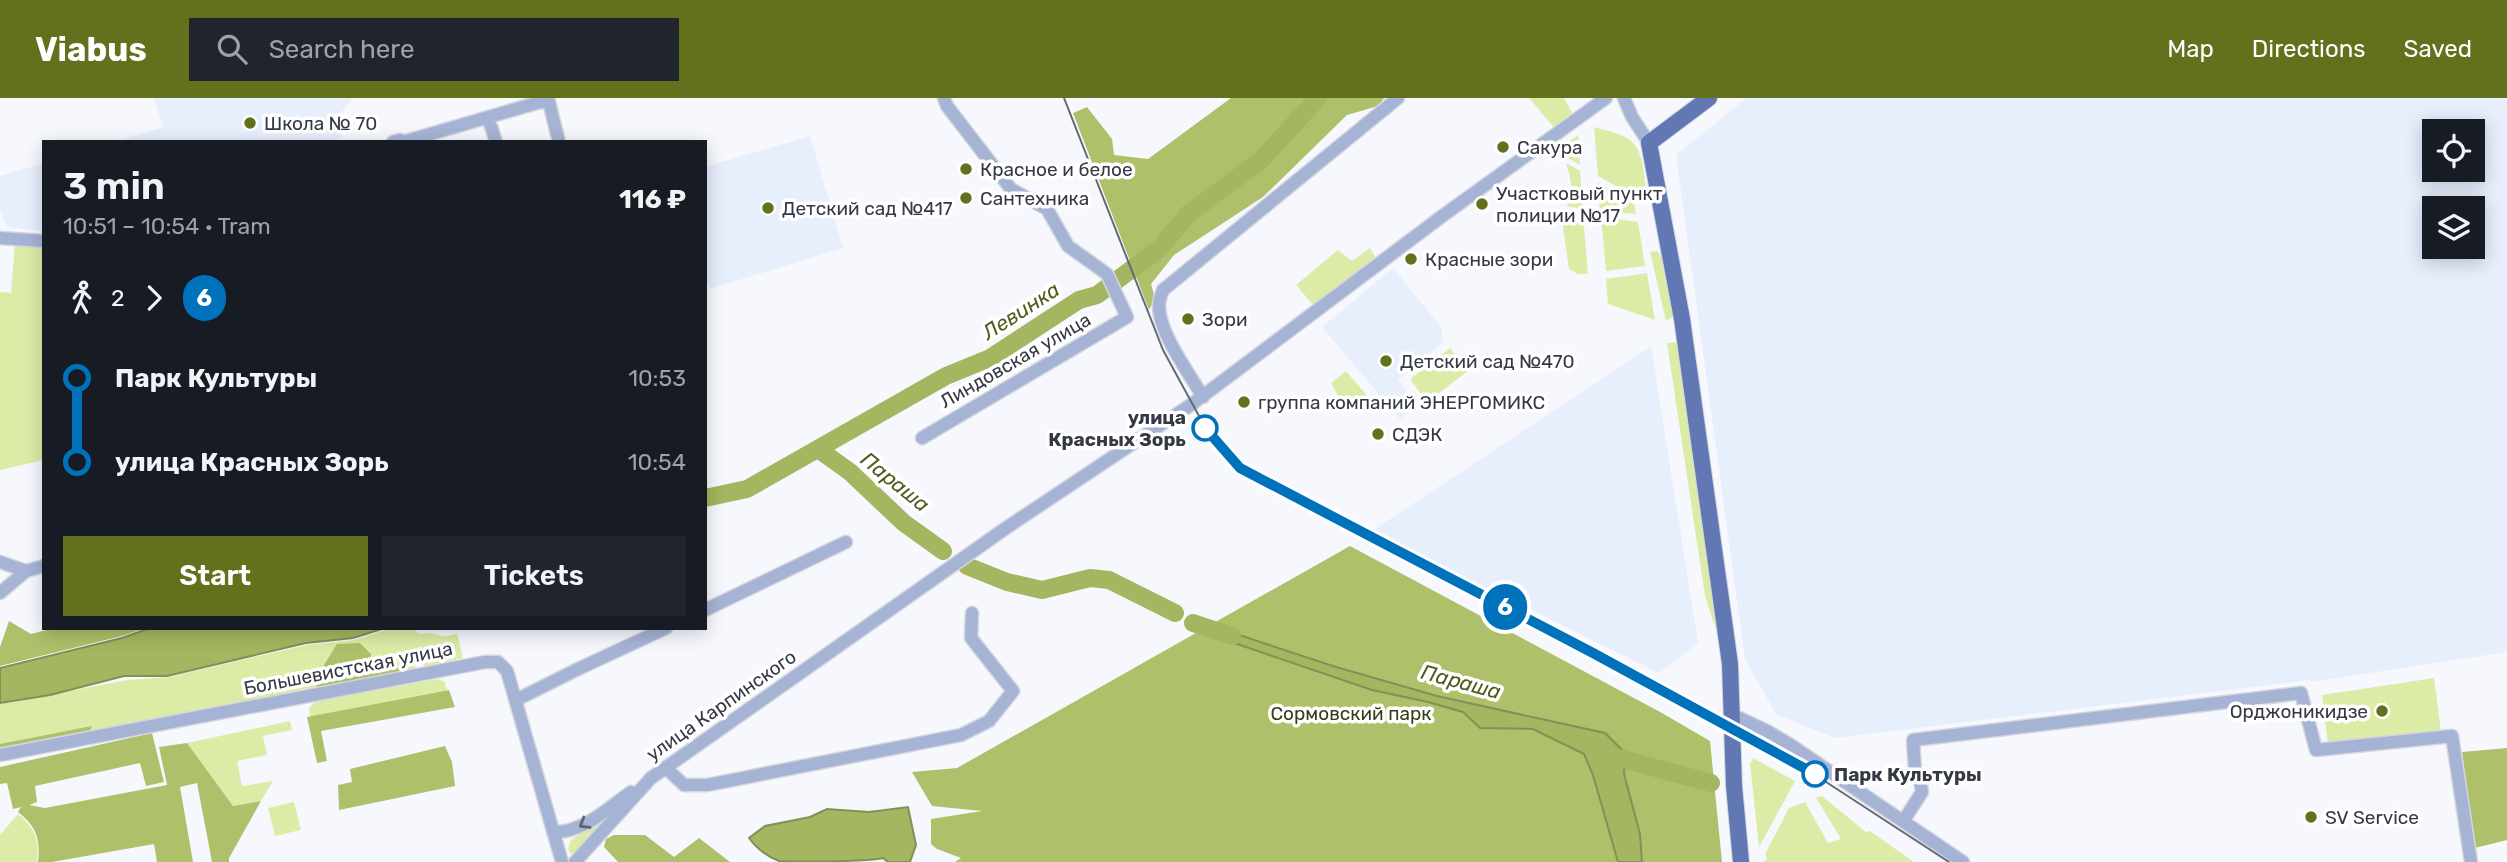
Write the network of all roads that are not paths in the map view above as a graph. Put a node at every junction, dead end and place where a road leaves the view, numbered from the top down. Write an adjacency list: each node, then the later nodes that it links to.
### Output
1 (944, 98): 15 (street, Линдовская улица)
2 (1398, 98): 14 (street)
3 (1606, 98): 14 (street)
4 (1624, 98): 11 (street)
5 (1709, 98): 11 (main road)
6 (547, 99): 7 (street); 10 (street)
7 (488, 117): 8 (street); 9 (street)
8 (410, 140)
9 (495, 140)
10 (558, 140)
11 (1649, 144): 25 (main road)
12 (0, 238): 13 (street)
13 (42, 242)
14 (1203, 397): 27 (street, улица Карпинского)
15 (922, 438)
16 (846, 542): 21 (street)
17 (0, 562): 19 (street)
18 (42, 567): 19 (street)
19 (26, 572): 20 (street)
20 (0, 593)
21 (707, 609)
22 (972, 613): 27 (street)
23 (662, 630): 24 (street)
24 (516, 700): 26 (street, Большевистская улица); 30 (street)
25 (1733, 716): 29 (street); 33 (main road)
26 (0, 755)
27 (666, 768): 28 (street, улица Карпинского)
28 (651, 778): 30 (street, one-way to 30); 32 (street, улица Карпинского)
29 (1903, 820): 34 (street); 35 (street)
30 (553, 832): 31 (street)
31 (562, 862)
32 (575, 862)
33 (1741, 862)
34 (1963, 862)
35 (2471, 862)

